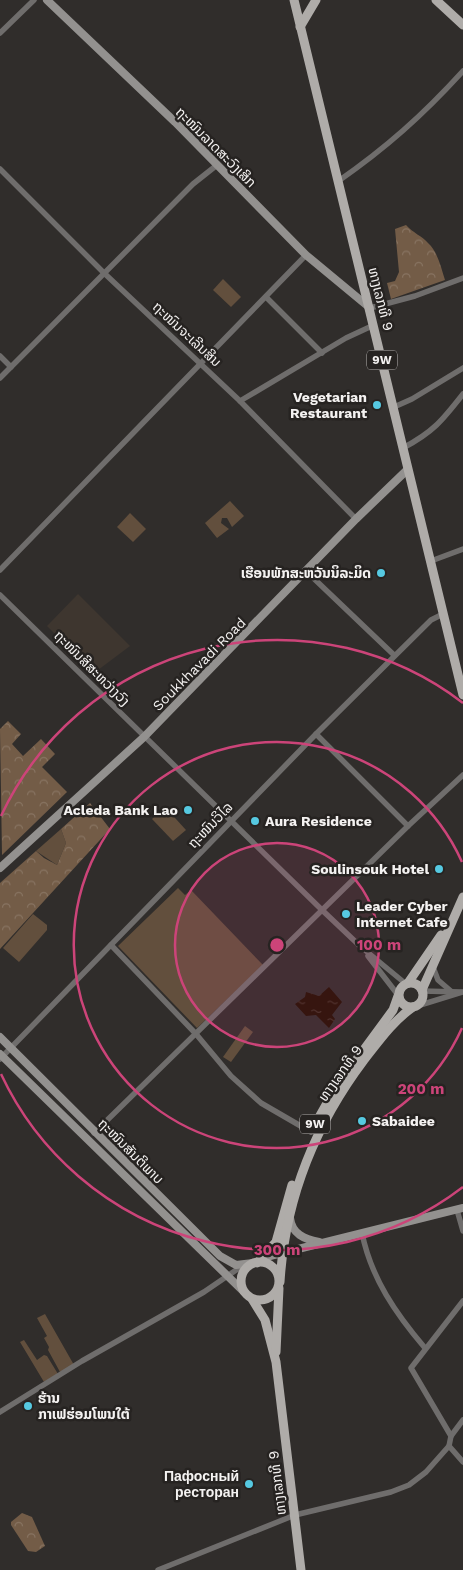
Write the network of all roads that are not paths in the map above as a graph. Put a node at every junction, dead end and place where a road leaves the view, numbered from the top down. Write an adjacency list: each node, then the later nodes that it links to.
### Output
1 (34, 0): 8 (street)
2 (47, 0): 10 (street, ຖະໜົນລາດສະວົງເສິກ)
3 (294, 0): 7 (main road, 9W)
4 (316, 0): 7 (main road)
5 (436, 0): 6 (main road)
6 (463, 25)
7 (300, 27): 12 (main road, ທາງເລກທີ 9 / 9W)
8 (0, 33)
9 (463, 71): 12 (street)
10 (217, 165): 13 (street, ຖະໜົນລາດສະວົງເສິກ); 14 (street)
11 (0, 169): 14 (street, ຖະໜົນຈະເລີນສິນ)
12 (337, 182): 17 (main road, ທາງເລກທີ 9 / 9W)
13 (306, 255): 16 (street); 17 (street, ຖະໜົນລາດສະວົງເສິກ)
14 (104, 273): 21 (street, ຖະໜົນຈະເລີນສິນ); 22 (street)
15 (463, 278): 17 (street)
16 (266, 296): 19 (street); 21 (street)
17 (370, 308): 18 (main road, ທາງເລກທີ 9 / 9W)
18 (374, 326): 19 (street); 28 (main road, ທາງເລກທີ 9 / 9W)
19 (322, 353): 26 (street)
20 (0, 356): 22 (street)
21 (201, 364): 26 (street, ຖະໜົນຈະເລີນສິນ); 34 (street)
22 (11, 367): 24 (street)
23 (463, 368): 28 (street)
24 (0, 378)
25 (463, 394): 27 (street)
26 (240, 401): 31 (street, ຖະໜົນຈະເລີນສິນ)
27 (460, 401): 29 (street)
28 (394, 407): 29 (main road, ທາງເລກທີ 9 / 9W)
29 (403, 448): 30 (main road, ທາງເລກທີ 9 / 9W)
30 (407, 470): 31 (street, Soukkhavadi Road); 33 (main road, ທາງເລກທີ 9 / 9W)
31 (356, 519): 35 (street, Soukkhavadi Road)
32 (463, 549): 33 (street)
33 (431, 561): 37 (main road, ທາງເລກທີ 9 / 9W)
34 (0, 570)
35 (307, 572): 38 (street); 41 (street, Soukkhavadi Road)
36 (0, 595): 41 (street, ຖະໜົນສີສະຫວ່າງວົງ)
37 (443, 614): 38 (street, ຖະໜົນວິໄລ); 39 (main road, ທາງເລກທີ 9 / 9W)
38 (394, 655): 40 (street, ຖະໜົນວິໄລ)
39 (463, 694)
40 (316, 734): 43 (street, ຖະໜົນວິໄລ); 44 (street)
41 (144, 737): 43 (street, ຖະໜົນສີສະຫວ່າງວົງ); 45 (street, Soukkhavadi Road)
42 (463, 775): 44 (street)
43 (230, 822): 47 (street, ຖະໜົນສີສະຫວ່າງວົງ); 49 (street, ຖະໜົນວິໄລ)
44 (408, 826): 47 (street)
45 (0, 868)
46 (463, 897): 48 (main road)
47 (322, 910): 50 (street, ຖະໜົນສີສະຫວ່າງວົງ); 58 (street)
48 (454, 917): 51 (main road); 52 (main road)
49 (111, 945): 58 (street); 60 (street, ຖະໜົນວິໄລ)
50 (360, 946): 52 (street); 56 (street)
51 (432, 965): 53 (main road); 54 (street)
52 (407, 983): 53 (main road); 56 (main road)
53 (422, 991): 54 (street); 57 (main road)
54 (452, 992): 55 (street)
55 (463, 992): 57 (street)
56 (398, 996): 57 (main road); 62 (main road, ທາງເລກທີ 9 / 9W)
57 (415, 1006): 64 (main road, ທາງເລກທີ 9 / 9W)
58 (196, 1034): 62 (street); 63 (street)
59 (0, 1037): 60 (street, ຖະໜົນສັນຕິພາບ)
60 (11, 1048): 61 (street, ຖະໜົນວິໄລ); 63 (street, ຖະໜົນສັນຕິພາບ)
61 (1, 1057): 73 (street, ຖະໜົນສັນຕິພາບ)
62 (311, 1132): 64 (main road, ທາງເລກທີ 9 / 9W)
63 (94, 1133): 72 (street, ຖະໜົນສັນຕິພາບ)
64 (294, 1189): 66 (main road, ທາງເລກທີ 9 / 9W); 71 (main road, ທາງເລກທີ 9 / 9W)
65 (460, 1209): 67 (street); 68 (street)
66 (290, 1217): 69 (street); 70 (main road, ທາງເລກທີ 9 / 9W)
67 (463, 1232)
68 (362, 1233): 69 (street); 77 (street)
69 (320, 1243): 70 (street)
70 (283, 1252): 71 (street); 74 (main road, ທາງເລກທີ 9 / 9W)
71 (257, 1261): 72 (street); 74 (main road); 75 (main road, ທາງເລກທີ 9 / 9W)
72 (242, 1266): 73 (street)
73 (227, 1275): 75 (street, ຖະໜົນສັນຕິພາບ); 79 (street)
74 (279, 1284): 75 (main road); 78 (main road, ທາງເລກທີ 9 / 9W)
75 (248, 1295): 78 (main road, ທາງເລກທີ 9 / 9W)
76 (463, 1301): 77 (street)
77 (426, 1348): 81 (street)
78 (276, 1362): 84 (main road, ທາງເລກທີ 9 / 9W)
79 (0, 1412)
80 (463, 1420): 81 (street)
81 (451, 1436): 82 (street)
82 (450, 1446): 83 (street); 84 (street)
83 (463, 1462)
84 (295, 1515): 85 (street); 86 (main road, ທາງເລກທີ 9 / 9W)
85 (158, 1570)
86 (301, 1570)

